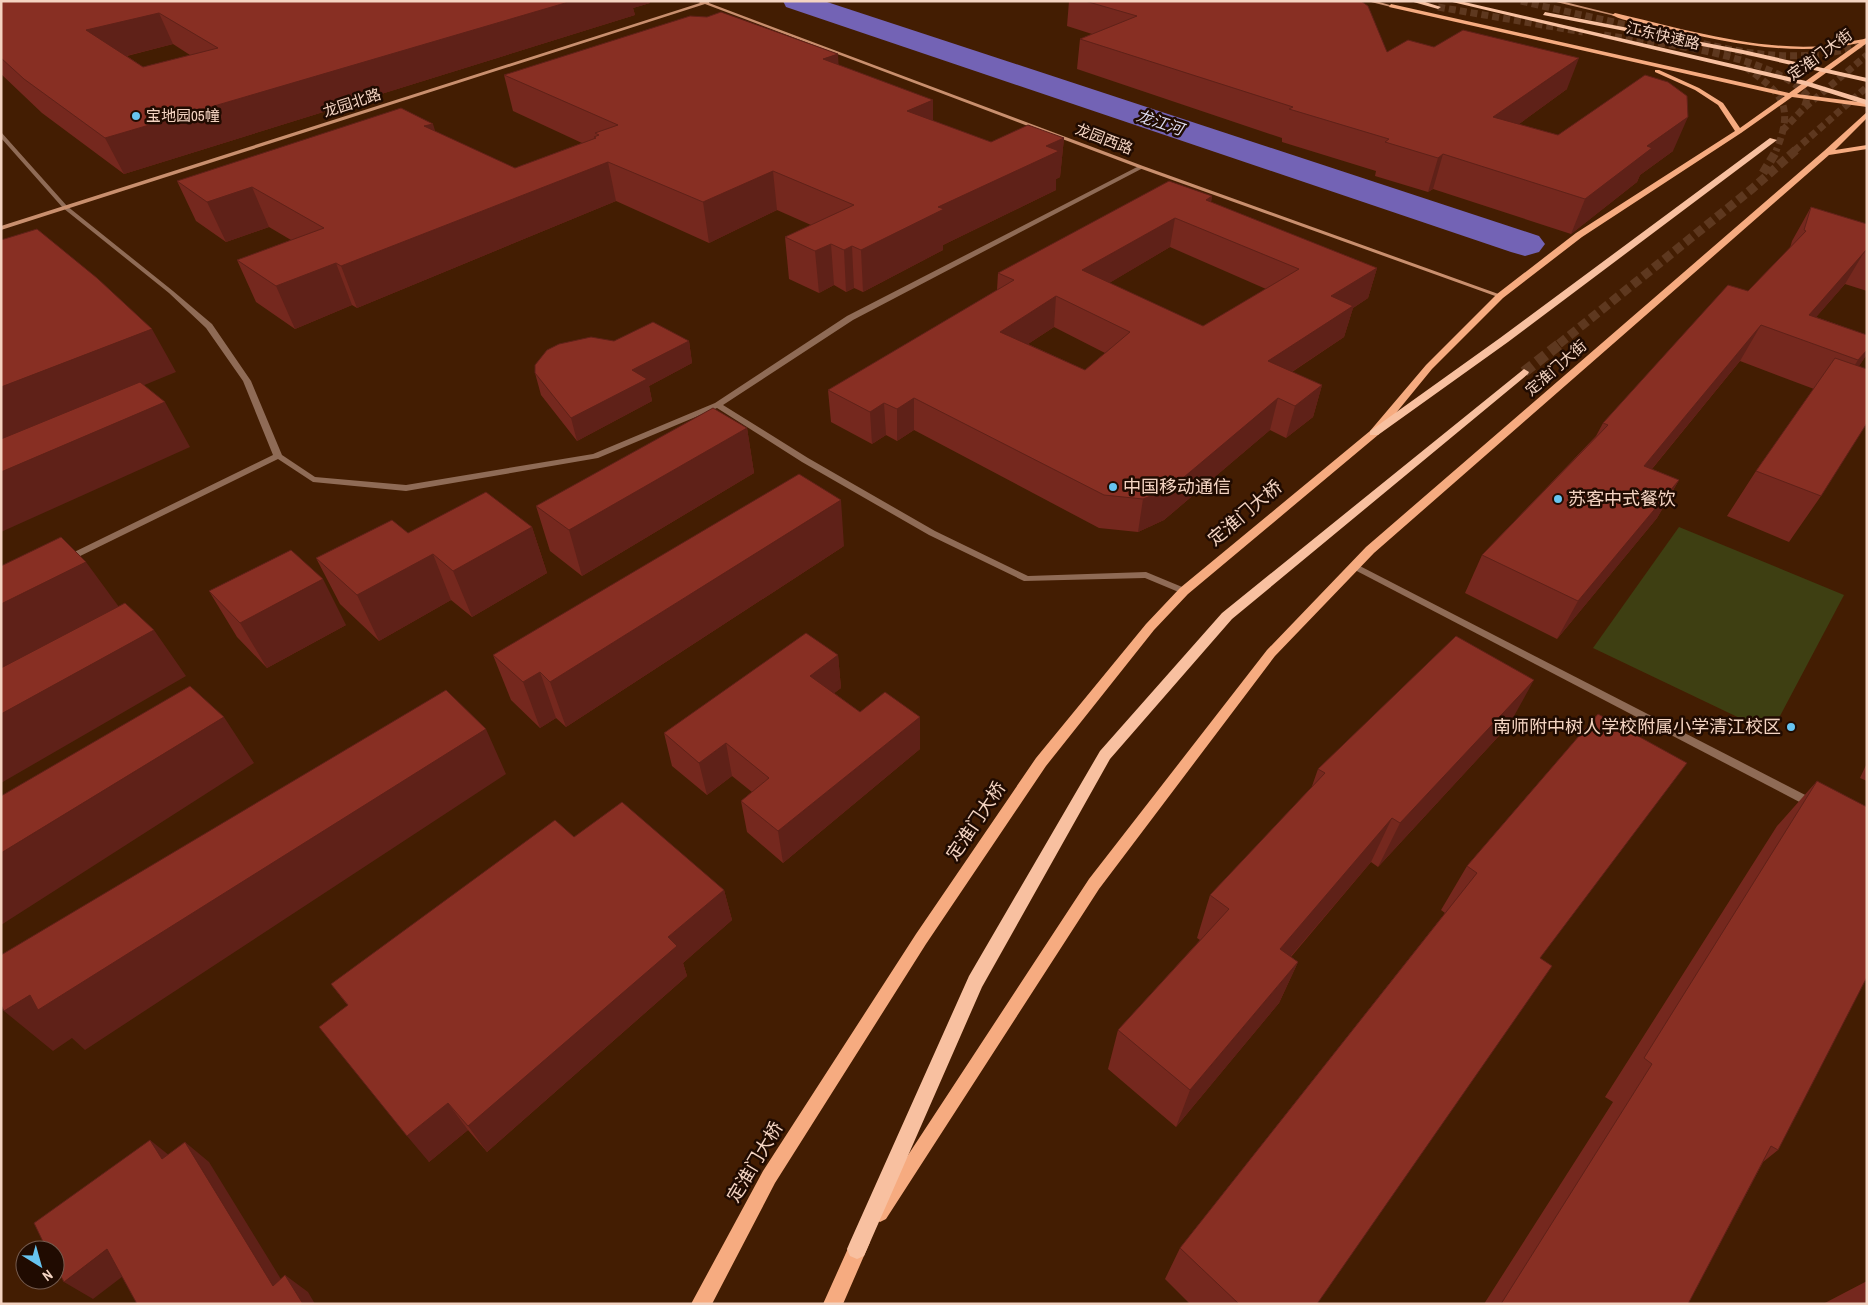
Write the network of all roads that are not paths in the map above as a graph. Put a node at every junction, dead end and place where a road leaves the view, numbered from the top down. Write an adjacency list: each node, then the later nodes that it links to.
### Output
1 (1369, 1): 6 (main road)
2 (1413, 1): 7 (highway)
3 (1451, 1): 11 (highway, 江东快速路)
4 (1554, 1): 9 (main road)
5 (705, 2): 26 (main road, 龙园西路); 27 (main road, 龙园北路)
6 (1391, 6): 14 (main road)
7 (1438, 7)
8 (1535, 12): 10 (highway, 江东快速路)
9 (1615, 15): 12 (main road); 13 (main road)
10 (1623, 28): 11 (highway); 13 (highway, 江东快速路)
11 (1609, 38): 17 (highway, 江东快速路)
12 (1867, 39): 15 (main road, 定淮门大街)
13 (1743, 52): 15 (highway, 江东快速路)
14 (1620, 57): 18 (main road); 21 (main road)
15 (1824, 70): 16 (highway, 江东快速路); 17 (main road, 定淮门大街)
16 (1867, 80)
17 (1806, 83): 18 (main road, 定淮门大街); 19 (highway, 江东快速路)
18 (1791, 94): 19 (main road); 20 (main road); 21 (main road, 定淮门大街)
19 (1867, 104)
20 (1867, 114): 25 (main road, 定淮门大街)
21 (1740, 132): 29 (main road, 定淮门大街)
22 (1, 134): 27 (street)
23 (1773, 140): 32 (highway)
24 (1867, 147): 25 (main road)
25 (1827, 153): 35 (main road, 定淮门大街)
26 (1141, 167): 29 (main road, 龙园西路); 31 (street)
27 (65, 207): 28 (main road, 龙园北路); 33 (street)
28 (1, 228)
29 (1500, 296): 32 (main road, 定淮门大街)
30 (1524, 372): 38 (highway)
31 (718, 405): 33 (street); 36 (street)
32 (1374, 433): 36 (main road, 定淮门大桥)
33 (278, 456): 34 (street)
34 (55, 565)
35 (1354, 566): 37 (street); 38 (main road, 定淮门大街)
36 (1184, 591): 39 (main road, 定淮门大桥)
37 (1823, 809)
38 (857, 1249): 40 (main road)
39 (701, 1304)
40 (833, 1304)

